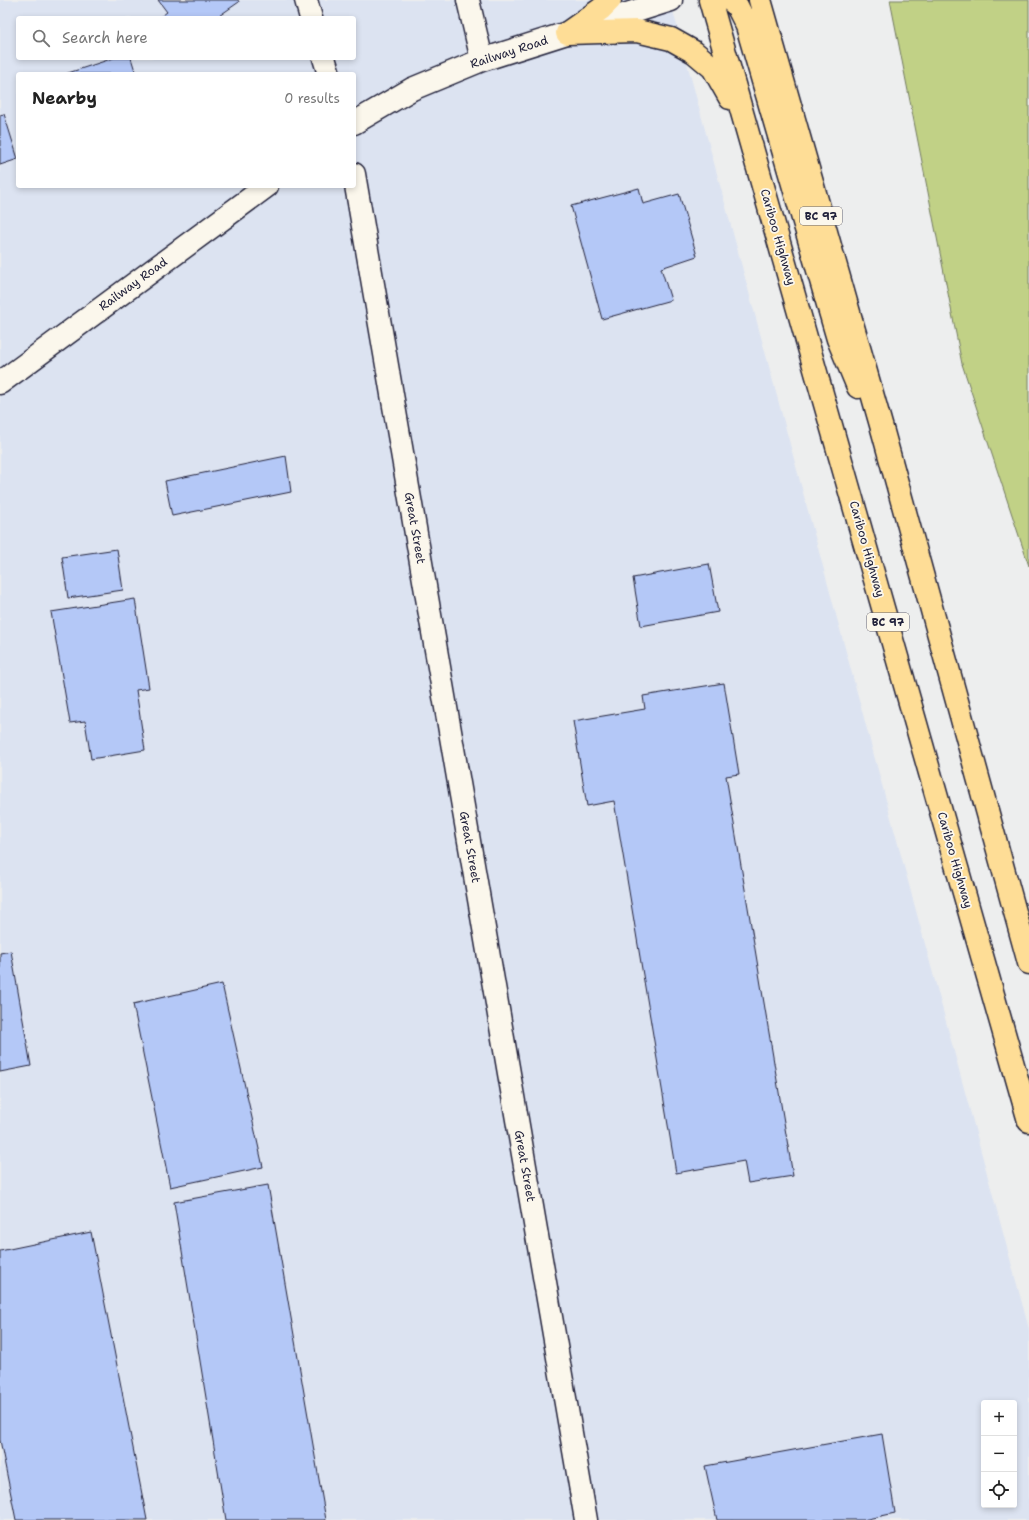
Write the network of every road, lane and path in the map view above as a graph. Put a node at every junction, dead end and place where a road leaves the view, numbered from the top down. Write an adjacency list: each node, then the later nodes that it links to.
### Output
1 (306, 0): 8 (street)
2 (468, 0): 11 (street)
3 (610, 0): 9 (highway)
4 (671, 0): 9 (street, Railway Road)
5 (710, 0): 14 (highway, Cariboo Highway / BC 97)
6 (730, 0): 18 (highway)
7 (760, 0): 18 (highway, BC 97)
8 (310, 16)
9 (567, 33): 11 (street, Railway Road); 14 (highway)
10 (325, 60): 12 (street)
11 (482, 60): 13 (street, Railway Road)
12 (328, 72)
13 (356, 122)
14 (746, 124): 20 (highway, Cariboo Highway / BC 97)
15 (356, 186): 21 (street, Great Street)
16 (263, 188): 17 (street, Railway Road)
17 (0, 382)
18 (883, 432): 19 (highway, BC 97)
19 (1029, 963)
20 (1029, 1121)
21 (586, 1520)

